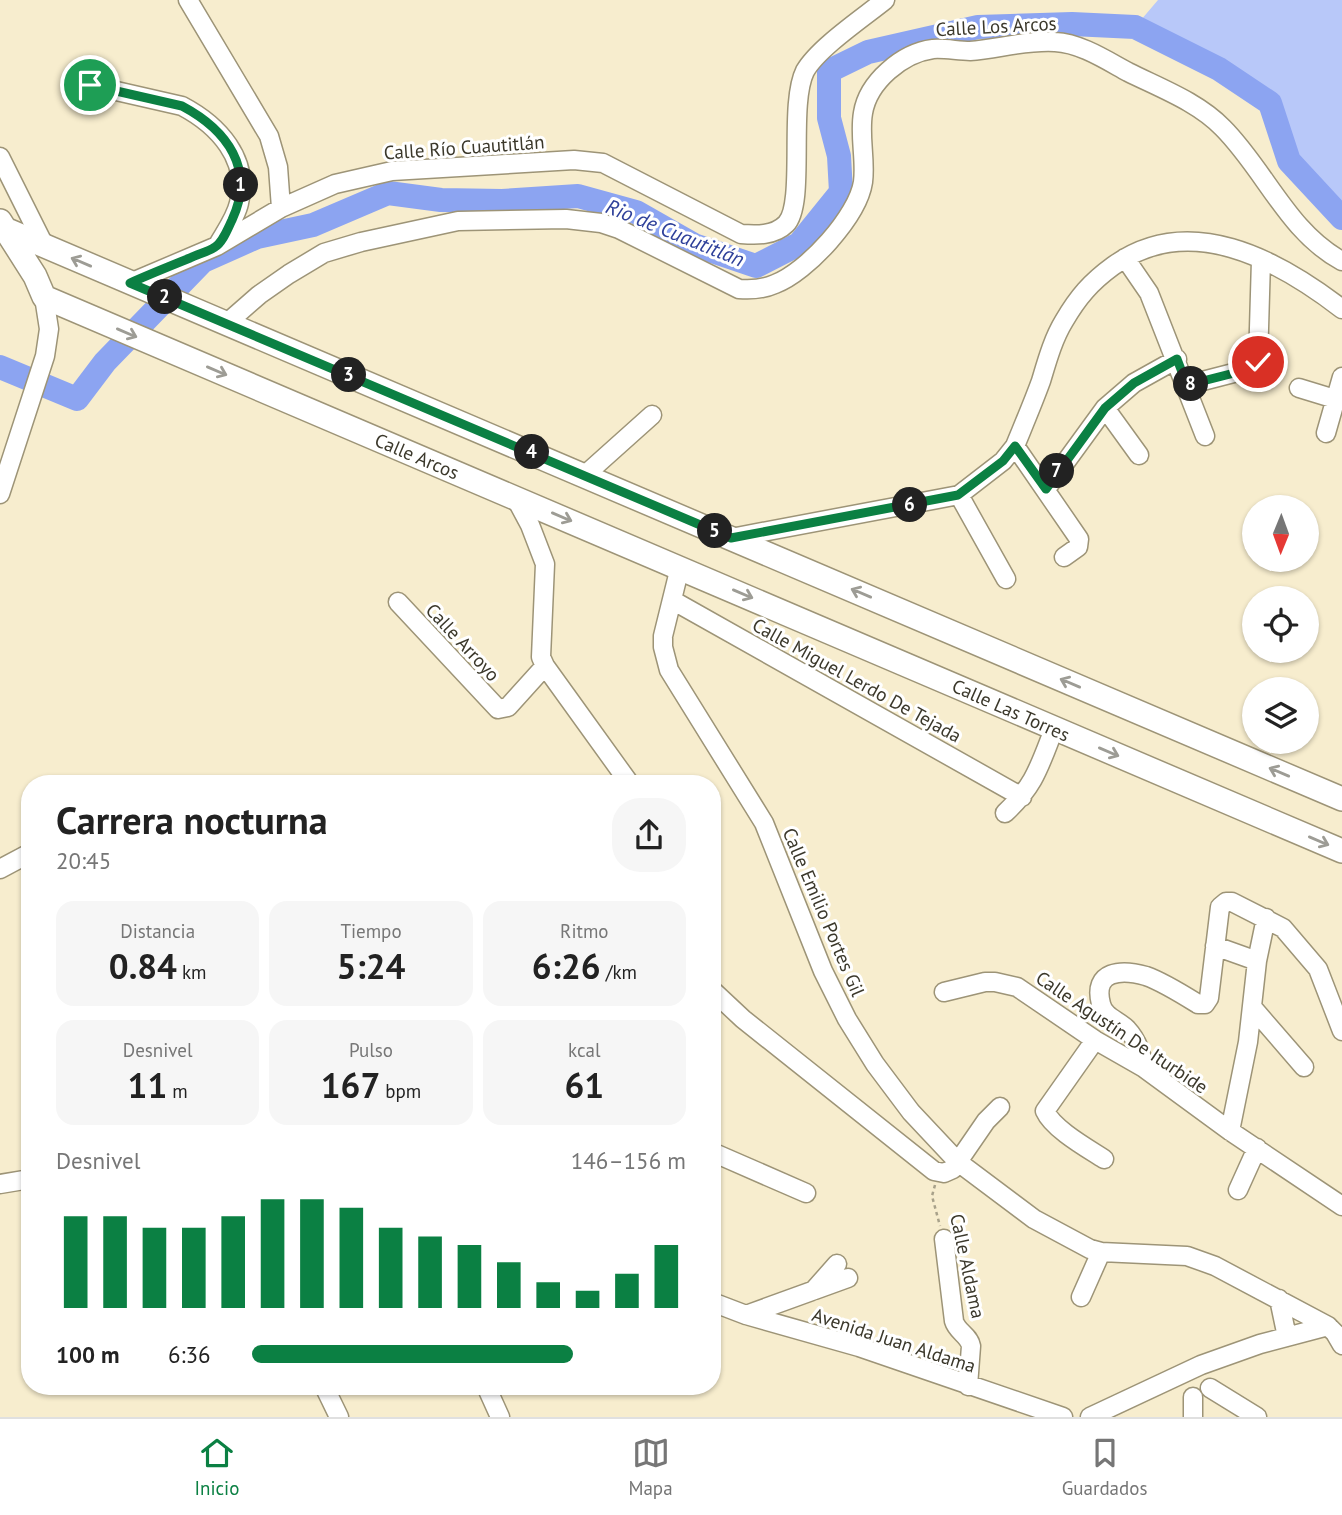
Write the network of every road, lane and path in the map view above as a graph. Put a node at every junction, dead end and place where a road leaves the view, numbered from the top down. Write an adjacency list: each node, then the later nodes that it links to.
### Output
1 (188, 0): 5 (street)
2 (885, 0): 5 (street, Calle Río Cuautitlán)
3 (90, 85): 8 (street)
4 (0, 157): 7 (street)
5 (281, 208): 8 (street, Calle Río Cuautitlán)
6 (3, 225): 7 (main road); 13 (main road)
7 (44, 245): 12 (main road, one-way to 7)
8 (217, 246): 12 (street, Calle Río Cuautitlán)
9 (1125, 258): 10 (street); 16 (street); 25 (street)
10 (1261, 260): 14 (street); 18 (street)
11 (1342, 261): 15 (street, Calle Los Arcos)
12 (137, 286): 15 (main road)
13 (44, 297): 29 (street); 31 (main road, Calle Arcos, one-way to 31)
14 (1342, 309)
15 (228, 323): 27 (main road)
16 (1177, 359): 18 (street); 21 (street)
17 (1342, 377): 20 (street)
18 (1187, 385): 24 (street)
19 (1300, 388): 20 (street)
20 (1335, 399): 23 (street)
21 (1105, 408): 26 (street); 28 (street)
22 (652, 415): 27 (street)
23 (1326, 433)
24 (1205, 436)
25 (1015, 446): 28 (street); 30 (street)
26 (1139, 455)
27 (585, 475): 32 (main road)
28 (1046, 489): 33 (street)
29 (0, 494)
30 (958, 495): 32 (street); 35 (street)
31 (515, 497): 34 (main road, Calle Arcos, one-way to 34); 38 (street)
32 (731, 538): 42 (main road, one-way to 32)
33 (1064, 557)
34 (680, 567): 36 (street, Calle Emilio Portes Gil); 39 (main road, Calle Las Torres, one-way to 39)
35 (1006, 579)
36 (672, 600): 41 (street, Calle Miguel Lerdo De Tejada); 62 (street, Calle Emilio Portes Gil)
37 (398, 602): 38 (street, Calle Arroyo)
38 (545, 666): 40 (street)
39 (1054, 729): 41 (street); 44 (main road, Calle Las Torres, one-way to 44)
40 (624, 775)
41 (1022, 797): 43 (street)
42 (1342, 799)
43 (1005, 813)
44 (1342, 851)
45 (21, 858): 46 (street)
46 (0, 870)
47 (1266, 918): 48 (street); 49 (street, Calle Agustín De Iturbide); 53 (street)
48 (1215, 946): 49 (street); 56 (street)
49 (1257, 961): 52 (street, Calle Agustín De Iturbide)
50 (944, 992): 54 (street, Calle Agustín De Iturbide)
51 (721, 998): 62 (street)
52 (1252, 1007): 55 (street); 58 (street, Calle Agustín De Iturbide)
53 (1342, 1031)
54 (1095, 1040): 56 (street, Calle Agustín De Iturbide); 61 (street)
55 (1304, 1067)
56 (1144, 1068): 58 (street, Calle Agustín De Iturbide)
57 (1000, 1107): 62 (street)
58 (1230, 1131): 59 (street, Calle Agustín De Iturbide)
59 (1256, 1148): 65 (street); 67 (street, Calle Agustín De Iturbide)
60 (721, 1156): 66 (street)
61 (1104, 1159)
62 (951, 1167): 68 (path, Calle Aldama); 69 (street, Calle Emilio Portes Gil)
63 (21, 1180): 64 (street)
64 (0, 1184)
65 (1238, 1190)
66 (806, 1193)
67 (1342, 1206)
68 (944, 1239): 80 (street, Calle Aldama)
69 (1101, 1252): 73 (street); 74 (street, Calle Emilio Portes Gil)
70 (836, 1264): 72 (street)
71 (848, 1278): 72 (street)
72 (813, 1291): 76 (street)
73 (1081, 1297)
74 (1279, 1299): 77 (street, Calle Emilio Portes Gil); 78 (street)
75 (721, 1305): 76 (street, Avenida Juan Aldama)
76 (746, 1315): 80 (street, Avenida Juan Aldama)
77 (1328, 1326): 78 (street); 79 (street, Calle Emilio Portes Gil)
78 (1287, 1337): 86 (street)
79 (1342, 1345)
80 (968, 1385): 85 (street, Avenida Juan Aldama)
81 (1210, 1388): 92 (street)
82 (328, 1395): 87 (street)
83 (490, 1395): 88 (street)
84 (1193, 1397): 91 (street)
85 (1011, 1409): 89 (street, Avenida Juan Aldama)
86 (1111, 1413): 90 (street)
87 (339, 1417)
88 (500, 1417)
89 (1063, 1417)
90 (1090, 1417)
91 (1193, 1417)
92 (1256, 1417)

